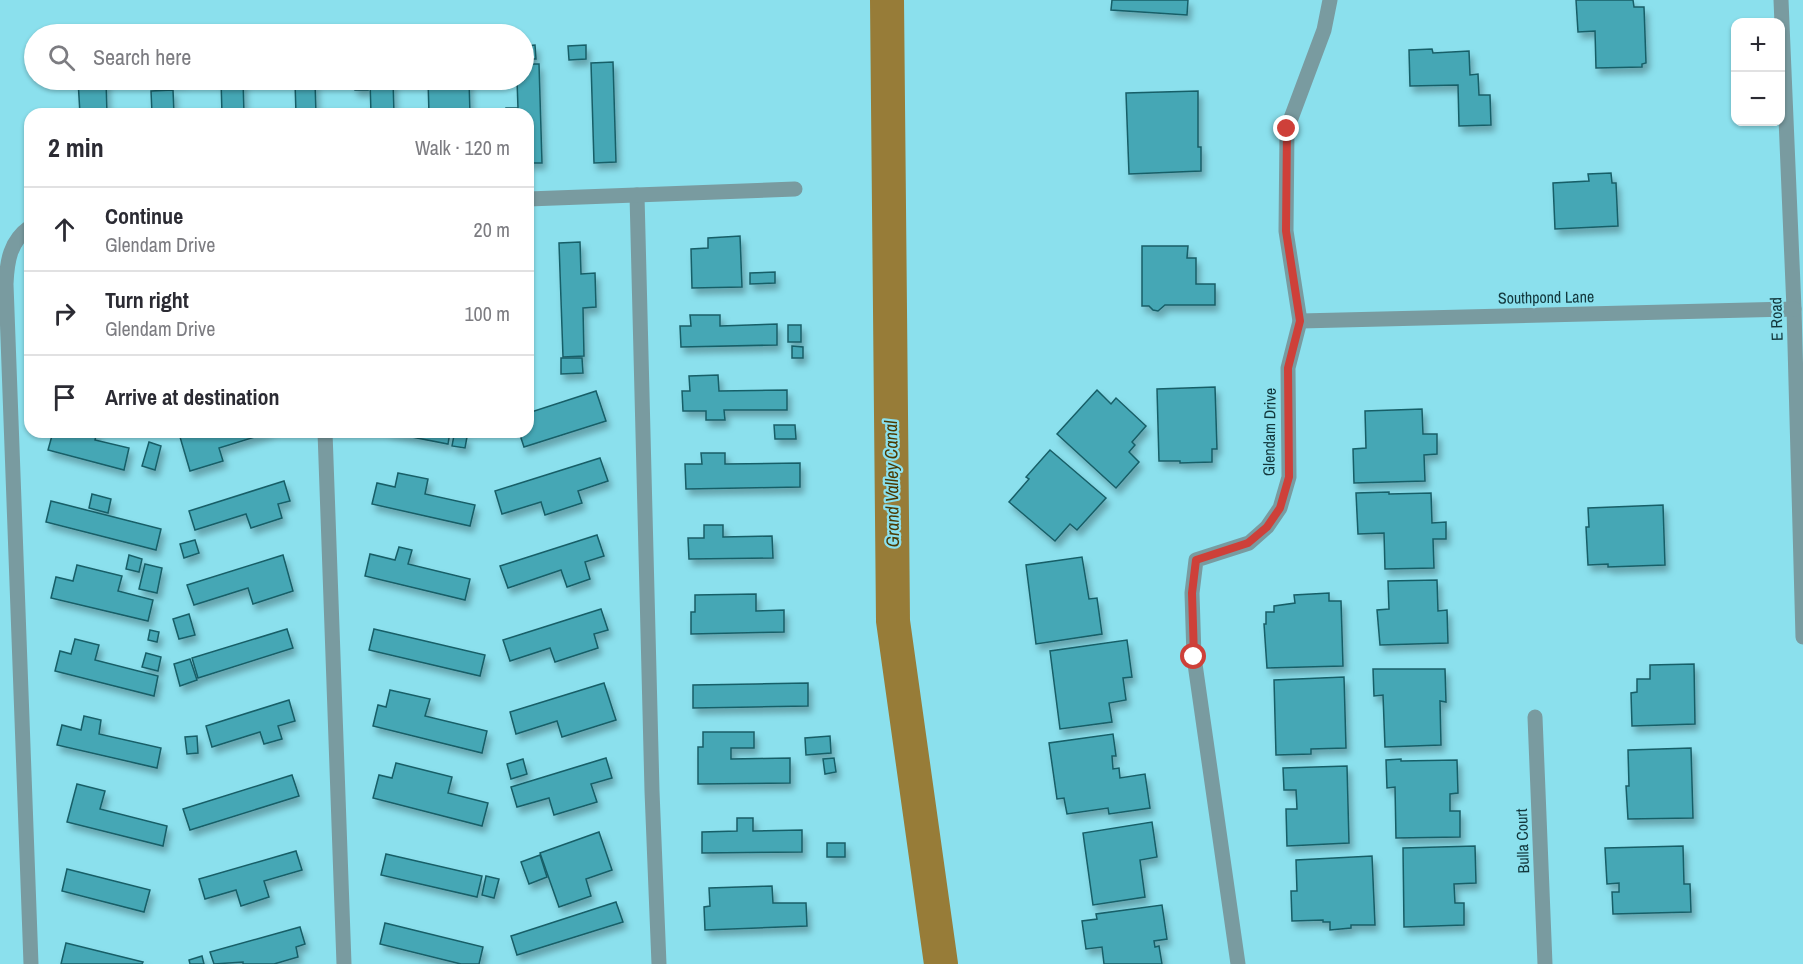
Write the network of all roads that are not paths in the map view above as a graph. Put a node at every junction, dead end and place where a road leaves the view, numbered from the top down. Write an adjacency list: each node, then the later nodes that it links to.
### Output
1 (1330, 0): 8 (street, Glendam Drive)
2 (1781, 0): 7 (street, E Road)
3 (795, 189): 4 (street)
4 (637, 195): 5 (street); 14 (street)
5 (534, 199)
6 (24, 232): 12 (street)
7 (1794, 309): 8 (street, Southpond Lane); 10 (street, E Road)
8 (1300, 321): 15 (street, Glendam Drive)
9 (325, 438): 13 (street)
10 (1803, 637)
11 (1535, 717): 16 (street, Bulla Court)
12 (31, 964)
13 (345, 964)
14 (659, 964)
15 (1238, 964)
16 (1545, 964)

